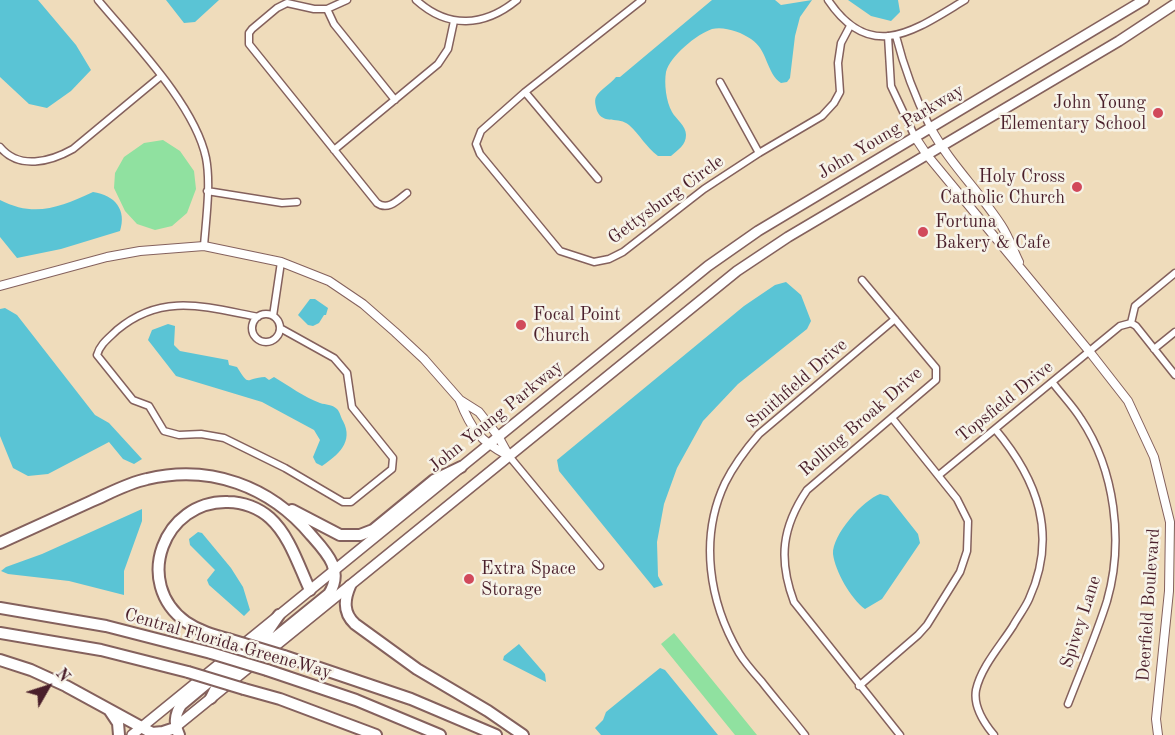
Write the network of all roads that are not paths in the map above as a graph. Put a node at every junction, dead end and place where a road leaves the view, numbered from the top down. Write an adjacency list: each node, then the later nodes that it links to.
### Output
1 (98, 0): 16 (street)
2 (347, 0): 10 (street)
3 (416, 0): 11 (street)
4 (517, 0): 11 (street)
5 (642, 0): 18 (street, Gettysburg Circle)
6 (828, 0): 12 (street)
7 (965, 0): 13 (street)
8 (1144, 0): 20 (highway, John Young Parkway)
9 (1175, 4): 22 (highway, John Young Parkway)
10 (327, 9): 19 (street); 24 (street)
11 (454, 21): 19 (street)
12 (850, 26): 13 (street); 25 (street, Gettysburg Circle)
13 (892, 36): 14 (street); 15 (street)
14 (904, 67): 15 (street); 20 (street)
15 (889, 72): 21 (street)
16 (161, 76): 23 (street); 28 (street)
17 (720, 82): 25 (street)
18 (525, 93): 25 (street, Gettysburg Circle); 27 (street)
19 (395, 99): 24 (street)
20 (930, 128): 21 (highway, John Young Parkway); 22 (street, Deerfield Boulevard)
21 (915, 136): 26 (street, Deerfield Boulevard); 50 (highway, John Young Parkway)
22 (940, 146): 26 (highway, John Young Parkway); 33 (street, Deerfield Boulevard)
23 (0, 147)
24 (334, 150): 29 (street)
25 (759, 153)
26 (927, 155): 33 (street, Deerfield Boulevard); 52 (highway, John Young Parkway)
27 (598, 179)
28 (207, 191): 30 (street); 31 (street)
29 (407, 193)
30 (297, 202)
31 (204, 246): 32 (street); 36 (street)
32 (281, 262): 37 (street); 47 (street)
33 (1022, 269): 44 (street, Deerfield Boulevard)
34 (1175, 273): 40 (street)
35 (862, 280): 39 (street, Rolling Broak Drive)
36 (0, 286)
37 (273, 316): 38 (street); 41 (street)
38 (258, 317): 41 (street); 41 (street)
39 (896, 319): 48 (street, Rolling Broak Drive); 77 (street, Smithfield Drive)
40 (1131, 323): 43 (street); 44 (street, Topsfield Drive)
41 (280, 328)
42 (1175, 332): 43 (street)
43 (1154, 349): 45 (street)
44 (1089, 351): 46 (street, Topsfield Drive); 80 (street, Deerfield Boulevard)
45 (1175, 375)
46 (1053, 383): 49 (street, Topsfield Drive); 67 (street, Spivey Lane)
47 (460, 400): 50 (street); 51 (street)
48 (892, 418): 54 (street); 65 (street, Rolling Broak Drive)
49 (995, 429): 54 (street, Topsfield Drive); 79 (street)
50 (498, 436): 51 (highway, John Young Parkway); 52 (street)
51 (488, 445): 52 (street); 53 (highway, John Young Parkway)
52 (509, 456): 57 (street); 59 (highway, John Young Parkway)
53 (461, 467): 55 (highway); 58 (highway, John Young Parkway)
54 (939, 475): 65 (street)
55 (278, 502): 56 (highway); 58 (highway)
56 (0, 543)
57 (600, 566)
58 (335, 569): 60 (highway, John Young Parkway); 66 (highway)
59 (350, 586): 66 (highway, John Young Parkway); 76 (highway)
60 (310, 590): 62 (highway, John Young Parkway); 75 (highway, bridge)
61 (0, 608): 74 (highway, Central Florida GreeneWay, bridge)
62 (279, 615): 69 (highway, John Young Parkway); 70 (highway)
63 (0, 633): 73 (highway, bridge)
64 (0, 660): 68 (highway)
65 (860, 686): 78 (street, Rolling Broak Drive)
66 (212, 698): 70 (highway, John Young Parkway)
67 (1068, 704)
68 (108, 708): 69 (highway); 71 (highway)
69 (137, 731): 70 (highway)
70 (177, 731): 72 (highway, John Young Parkway)
71 (119, 735)
72 (166, 735)
73 (376, 735)
74 (440, 735)
75 (496, 735)
76 (523, 735)
77 (805, 735)
78 (900, 735)
79 (994, 735)
80 (1158, 735)

